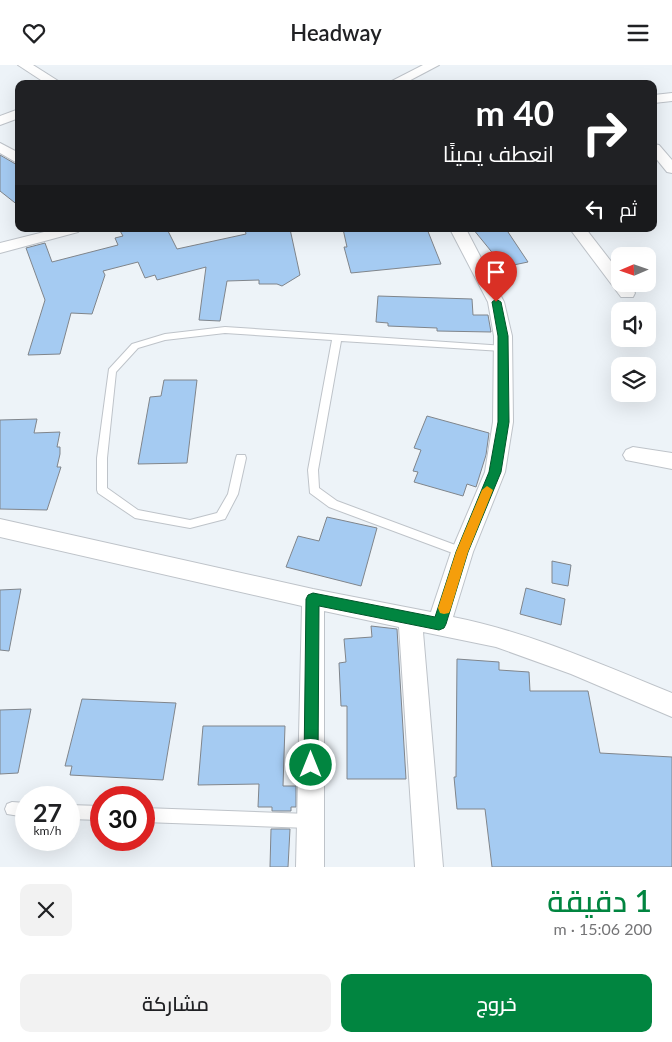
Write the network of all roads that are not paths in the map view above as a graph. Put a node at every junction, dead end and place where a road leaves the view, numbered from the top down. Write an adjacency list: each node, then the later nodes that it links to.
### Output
1 (24, 65): 3 (street)
2 (433, 65): 4 (street)
3 (50, 80)
4 (401, 80)
5 (672, 97): 6 (street)
6 (657, 99)
7 (15, 115): 8 (street)
8 (0, 121)
9 (0, 147): 11 (street)
10 (657, 152): 12 (street)
11 (15, 157)
12 (672, 169)
13 (61, 232): 16 (street)
14 (460, 232): 19 (street)
15 (580, 232): 17 (street)
16 (0, 247)
17 (611, 272)
18 (337, 337): 19 (lane); 21 (lane); 24 (lane)
19 (502, 348): 24 (street)
20 (633, 455): 22 (street)
21 (240, 458)
22 (672, 461)
23 (0, 528): 25 (street)
24 (462, 552): 27 (street)
25 (313, 599): 26 (street); 32 (street)
26 (410, 618): 27 (street); 34 (street)
27 (439, 624): 28 (street)
28 (672, 705)
29 (12, 809): 30 (lane)
30 (15, 809)
31 (155, 815): 32 (lane)
32 (310, 821): 33 (street)
33 (310, 867)
34 (429, 867)

